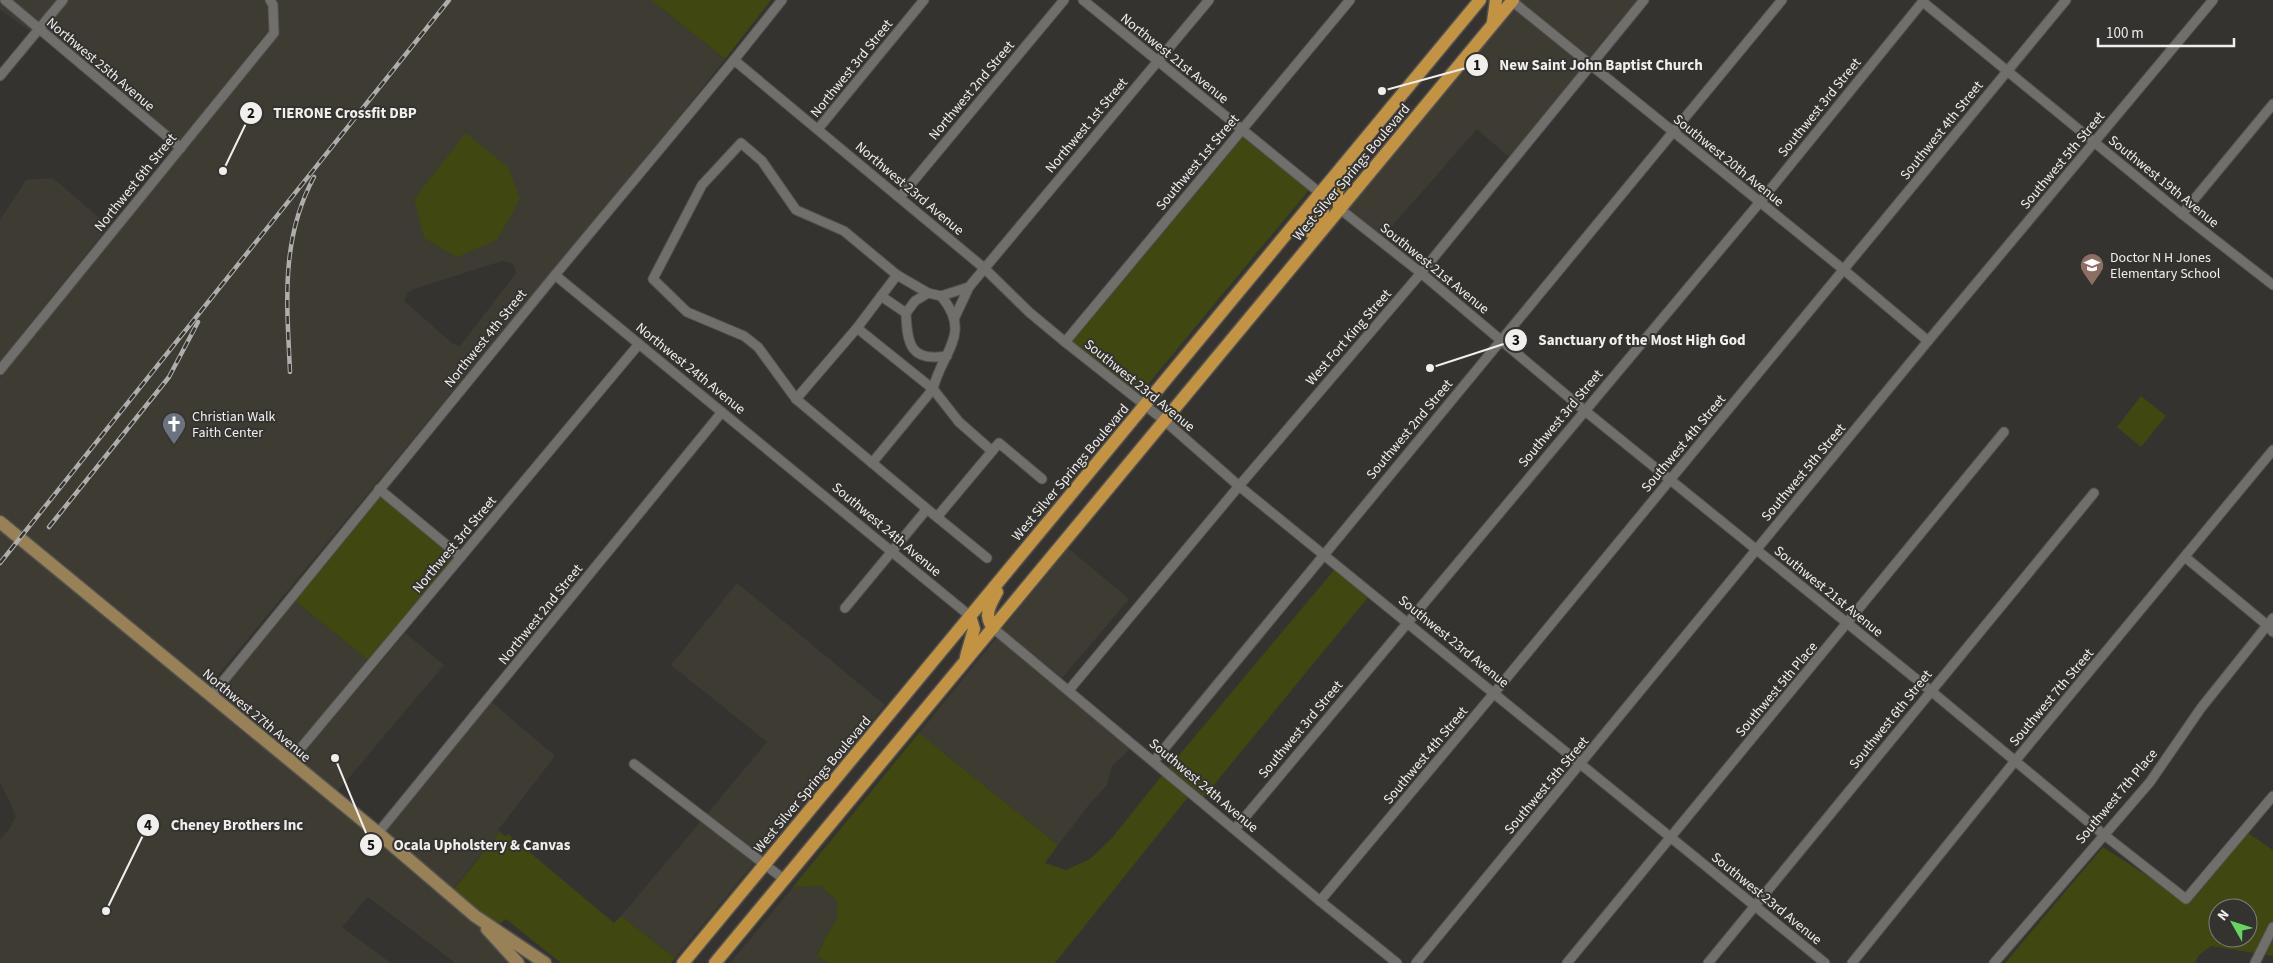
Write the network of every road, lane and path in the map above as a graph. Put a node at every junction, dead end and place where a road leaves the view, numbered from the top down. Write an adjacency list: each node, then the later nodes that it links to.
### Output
1 (4, 0): 19 (street, Northwest 25th Avenue)
2 (62, 0): 19 (street)
3 (782, 0): 20 (street, Northwest 4th Street)
4 (924, 0): 27 (street, Northwest 3rd Street)
5 (1064, 0): 33 (street, Northwest 2nd Street)
6 (1083, 0): 21 (street, Northwest 21st Avenue)
7 (1209, 0): 21 (street, Northwest 1st Street)
8 (1350, 0): 28 (street, Southwest 1st Street)
9 (1480, 0): 26 (main road, West Silver Springs Boulevard)
10 (1496, 0): 18 (main road)
11 (1512, 0): 18 (main road, West Silver Springs Boulevard); 22 (street, Southwest 20th Avenue)
12 (1644, 0): 22 (street, West Fort King Street)
13 (1782, 0): 29 (street, Southwest 2nd Street)
14 (2066, 0): 23 (street, Southwest 4th Street)
15 (2213, 0): 30 (street, Southwest 5th Street)
16 (1923, 1): 23 (street, Southwest 19th Avenue); 34 (street, Southwest 3rd Street)
17 (271, 3): 31 (street, Northwest 6th Street)
18 (1492, 25): 35 (main road, West Silver Springs Boulevard)
19 (39, 29): 24 (street); 31 (street, Northwest 25th Avenue)
20 (734, 60): 27 (street, Northwest 23rd Avenue); 40 (street, Northwest 4th Street)
21 (1158, 61): 28 (street, Northwest 21st Avenue); 37 (street, Northwest 1st Street)
22 (1591, 65): 29 (street, Southwest 20th Avenue); 39 (street, West Fort King Street)
23 (2008, 70): 30 (street, Southwest 19th Avenue); 38 (street, Southwest 4th Street)
24 (0, 76)
25 (2273, 104): 36 (street)
26 (1378, 123): 32 (main road, West Silver Springs Boulevard); 35 (main road)
27 (818, 129): 33 (street, Northwest 23rd Avenue)
28 (1242, 130): 32 (street, Northwest 21st Avenue); 53 (street, Southwest 1st Street)
29 (1674, 132): 34 (street, Southwest 20th Avenue); 51 (street, Southwest 2nd Street)
30 (2095, 142): 36 (street, Southwest 19th Avenue); 52 (street, Southwest 5th Street)
31 (181, 148): 56 (street, Northwest 6th Street)
32 (1320, 194): 47 (main road); 59 (main road, West Silver Springs Boulevard)
33 (900, 197): 37 (street, Northwest 23rd Avenue)
34 (1760, 202): 38 (street, Southwest 20th Avenue); 60 (street, Southwest 3rd Street)
35 (1340, 209): 39 (street, Southwest 21st Avenue); 47 (main road, West Silver Springs Boulevard)
36 (2182, 214): 42 (street, Southwest 19th Avenue)
37 (984, 268): 43 (street, Northwest 1st Street); 53 (street, Northwest 23rd Avenue)
38 (1844, 270): 52 (street, Southwest 20th Avenue); 68 (street, Southwest 4th Street)
39 (1421, 273): 51 (street, Southwest 21st Avenue); 70 (street, West Fort King Street)
40 (554, 274): 54 (street, Northwest 24th Avenue); 71 (street, Northwest 4th Street)
41 (897, 275): 44 (street); 45 (street); 58 (street)
42 (2271, 281)
43 (969, 287): 46 (street); 49 (street, Northwest 1st Street)
44 (928, 293): 46 (street); 48 (street)
45 (881, 296): 48 (street); 50 (street)
46 (941, 296): 49 (street)
47 (1266, 299): 62 (main road, West Silver Springs Boulevard)
48 (906, 313): 55 (street)
49 (955, 317): 55 (street)
50 (857, 328): 57 (street); 58 (street)
51 (1501, 340): 60 (street, Southwest 21st Avenue); 78 (street, Southwest 2nd Street)
52 (1928, 341): 76 (street, Southwest 5th Street)
53 (1065, 342): 59 (street, Southwest 23rd Avenue)
54 (639, 344): 61 (street, Northwest 24th Avenue); 79 (street, Northwest 3rd Street)
55 (947, 356): 57 (street)
56 (0, 370)
57 (933, 390): 65 (street); 66 (street)
58 (796, 399): 66 (street)
59 (1144, 405): 62 (street, Southwest 23rd Avenue); 82 (main road, West Silver Springs Boulevard)
60 (1584, 410): 68 (street, Southwest 21st Avenue); 85 (street, Southwest 3rd Street)
61 (722, 412): 69 (street, Northwest 24th Avenue); 101 (street, Northwest 2nd Street)
62 (1164, 421): 70 (street, Southwest 23rd Avenue); 88 (main road, West Silver Springs Boulevard)
63 (2004, 432): 86 (street, Southwest 5th Place)
64 (2273, 450): 80 (street, Southwest 7th Street)
65 (992, 451): 67 (street); 74 (street)
66 (872, 463): 73 (street)
67 (1042, 479)
68 (1670, 480): 76 (street, Southwest 21st Avenue); 92 (street, Southwest 4th Street)
69 (810, 483): 77 (street, Southwest 24th Avenue)
70 (1239, 486): 78 (street, Southwest 23rd Avenue); 90 (street, West Fort King Street)
71 (379, 489): 79 (street); 93 (street, Northwest 4th Street)
72 (2094, 492): 91 (street, Southwest 6th Street)
73 (927, 509): 74 (street); 77 (street)
74 (937, 517): 81 (street)
75 (0, 522): 93 (main road, Northwest 27th Avenue)
76 (1756, 550): 86 (street, Southwest 21st Avenue); 97 (street, Southwest 5th Street)
77 (891, 551): 83 (street); 84 (street, Southwest 24th Avenue)
78 (1324, 554): 85 (street, Southwest 23rd Avenue); 94 (street, Southwest 2nd Street)
79 (461, 557): 95 (street, Northwest 3rd Street)
80 (2185, 557): 87 (street); 96 (street, Southwest 7th Street)
81 (987, 558)
82 (1002, 577): 84 (main road, West Silver Springs Boulevard); 88 (main road)
83 (845, 608)
84 (970, 616): 89 (main road); 104 (main road, West Silver Springs Boulevard)
85 (1408, 622): 92 (street, Southwest 23rd Avenue); 100 (street, Southwest 3rd Street)
86 (1848, 624): 91 (street, Southwest 21st Avenue); 103 (street, Southwest 5th Place)
87 (2271, 625): 102 (street, Southwest 7th Place)
88 (993, 628): 89 (main road, West Silver Springs Boulevard); 90 (street, Southwest 24th Avenue)
89 (965, 660): 105 (main road, West Silver Springs Boulevard)
90 (1070, 690): 94 (street, Southwest 24th Avenue)
91 (1931, 691): 96 (street, Southwest 21st Avenue); 107 (street, Southwest 6th Street)
92 (1496, 692): 97 (street, Southwest 23rd Avenue); 106 (street, Southwest 4th Street)
93 (211, 696): 95 (main road, Northwest 27th Avenue)
94 (1154, 760): 100 (street, Southwest 24th Avenue)
95 (290, 762): 101 (main road, Northwest 27th Avenue)
96 (2015, 762): 102 (street, Southwest 21st Avenue); 119 (street, Southwest 7th Street)
97 (1582, 763): 103 (street, Southwest 23rd Avenue); 115 (street, Southwest 5th Street)
98 (634, 764): 104 (street)
99 (2273, 796): 102 (street, Southwest 21st Avenue)
100 (1234, 830): 106 (street, Southwest 24th Avenue)
101 (378, 833): 108 (main road, Northwest 27th Avenue)
102 (2103, 834): 120 (street, Southwest 7th Place)
103 (1672, 837): 107 (street, Southwest 23rd Avenue); 116 (street, Southwest 5th Place)
104 (765, 864): 105 (street); 112 (main road, West Silver Springs Boulevard)
105 (785, 880): 113 (main road, West Silver Springs Boulevard)
106 (1320, 901): 114 (street, Southwest 24th Avenue)
107 (1755, 905): 117 (street, Southwest 6th Street); 118 (street, Southwest 23rd Avenue)
108 (475, 916): 110 (main road); 111 (main road, Northwest 27th Avenue)
109 (2273, 927): 121 (street)
110 (518, 963)
111 (545, 963)
112 (682, 963)
113 (715, 963)
114 (1398, 963)
115 (1416, 963)
116 (1568, 963)
117 (1708, 963)
118 (1825, 963)
119 (1852, 963)
120 (1994, 963)
121 (2254, 963)

